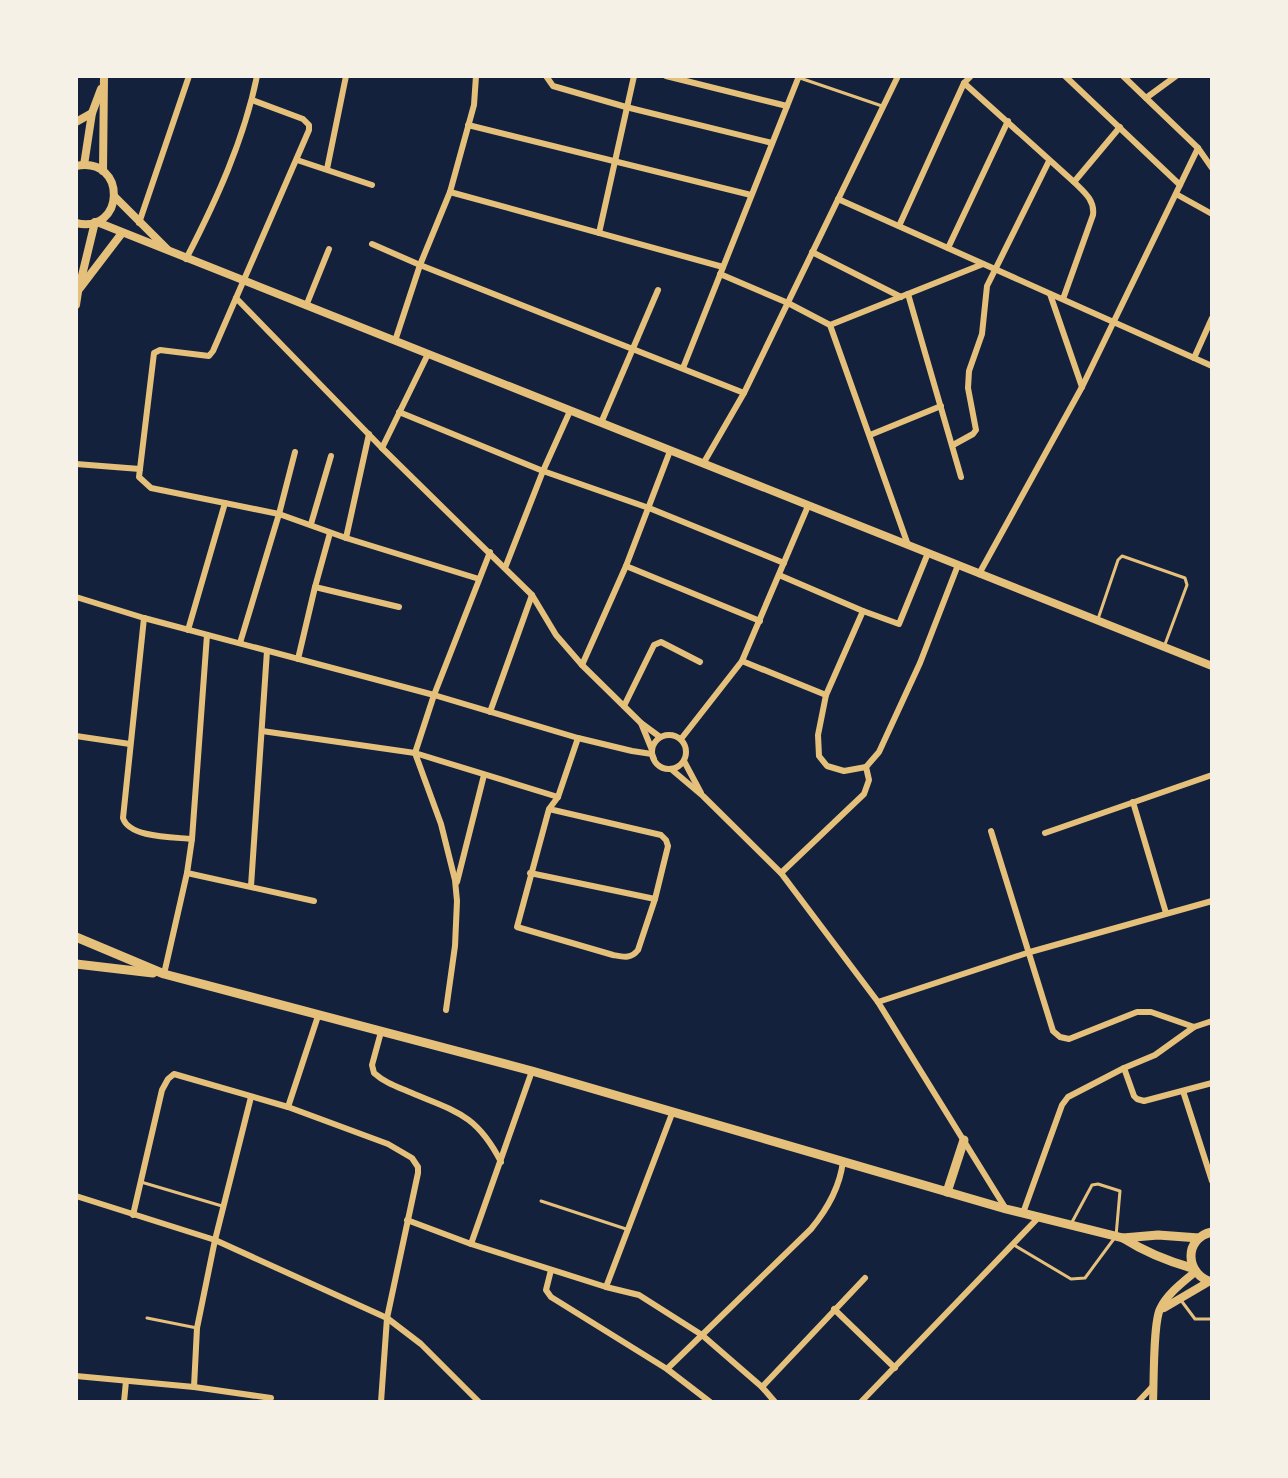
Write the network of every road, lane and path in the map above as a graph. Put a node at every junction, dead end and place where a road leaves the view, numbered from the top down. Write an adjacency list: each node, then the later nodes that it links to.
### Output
1 (189, 76): 46 (street)
2 (257, 76): 17 (street)
3 (346, 76): 32 (street)
4 (476, 76): 24 (street)
5 (546, 76): 20 (street)
6 (634, 76): 20 (street)
7 (666, 76): 18 (street)
8 (898, 76): 19 (street)
9 (970, 76): 15 (street)
10 (1065, 76): 25 (street)
11 (1123, 76): 16 (street)
12 (1176, 76): 16 (street)
13 (799, 77): 18 (street); 19 (lane)
14 (104, 79): 21 (street); 34 (street)
15 (964, 83): 22 (street); 47 (street)
16 (1146, 98): 27 (street)
17 (252, 100): 28 (street); 55 (street)
18 (787, 106): 26 (street)
19 (884, 106): 42 (street)
20 (626, 107): 26 (street); 29 (street)
21 (93, 113): 23 (street); 31 (street)
22 (1008, 121): 30 (street); 51 (street)
23 (76, 122)
24 (468, 125): 29 (street); 38 (street)
25 (1120, 127): 35 (street); 37 (street)
26 (772, 143): 40 (street)
27 (1198, 148): 33 (street); 37 (street)
28 (297, 160): 32 (street); 61 (street)
29 (614, 161): 40 (street); 49 (street)
30 (1049, 161): 35 (street); 58 (street)
31 (78, 166): 34 (street)
32 (327, 168): 36 (street)
33 (1212, 168)
34 (103, 171): 41 (street)
35 (1074, 182): 68 (street)
36 (372, 185)
37 (1180, 185): 39 (street)
38 (450, 192): 49 (street); 57 (street)
39 (1176, 194): 43 (street); 73 (street)
40 (751, 195): 59 (street)
41 (115, 197): 45 (street); 46 (street)
42 (838, 199): 47 (street); 54 (street)
43 (1212, 214)
44 (76, 222): 45 (street)
45 (96, 222): 48 (street); 63 (street)
46 (139, 223): 53 (street)
47 (899, 226): 51 (street)
48 (122, 233): 53 (street); 63 (street)
49 (599, 233): 59 (street)
50 (372, 244): 57 (street)
51 (948, 248): 56 (street)
52 (329, 249): 71 (street)
53 (170, 252): 55 (street)
54 (812, 252): 66 (street); 69 (street)
55 (186, 258): 61 (street)
56 (983, 264): 58 (street); 64 (street)
57 (420, 266): 75 (street); 76 (street)
58 (995, 269): 65 (street); 89 (street)
59 (721, 271): 69 (street); 80 (street)
60 (76, 281): 63 (street)
61 (243, 281): 67 (street); 71 (street)
62 (658, 290): 76 (street)
63 (78, 292): 70 (street)
64 (908, 294): 66 (street); 83 (street)
65 (1050, 294): 68 (street); 81 (street)
66 (901, 297): 74 (street)
67 (236, 298): 87 (street); 96 (street)
68 (1063, 300): 73 (street)
69 (788, 303): 74 (street); 82 (street)
70 (76, 305)
71 (306, 306): 75 (street)
72 (1212, 318): 78 (street)
73 (1113, 322): 78 (street); 81 (street)
74 (830, 325): 88 (street)
75 (395, 341): 77 (street)
76 (634, 349): 80 (street); 86 (street)
77 (428, 354): 84 (street); 85 (street)
78 (1194, 358): 79 (street)
79 (1212, 366)
80 (683, 368): 82 (street)
81 (1082, 387): 113 (street)
82 (744, 393): 95 (street)
83 (941, 406): 88 (street); 89 (street)
84 (570, 411): 86 (street); 97 (street)
85 (399, 412): 90 (street); 97 (street)
86 (601, 423): 91 (street)
87 (369, 434): 90 (street); 105 (street)
88 (870, 435): 106 (street)
89 (953, 445): 98 (street)
90 (382, 448): 107 (street)
91 (670, 451): 95 (street); 101 (street)
92 (295, 452): 102 (street)
93 (330, 456): 103 (street)
94 (76, 464): 96 (street)
95 (703, 464): 100 (street)
96 (141, 469): 99 (street)
97 (543, 471): 101 (street); 112 (street)
98 (962, 477)
99 (225, 503): 102 (street); 124 (street)
100 (808, 506): 106 (street); 109 (street)
101 (649, 508): 109 (street); 111 (street)
102 (279, 514): 103 (street); 126 (street)
103 (311, 524): 104 (street)
104 (330, 533): 105 (street); 116 (street)
105 (346, 538): 115 (street)
106 (908, 545): 108 (street)
107 (490, 552): 112 (street); 115 (street)
108 (928, 553): 110 (street); 120 (street)
109 (784, 563): 114 (street)
110 (958, 565): 113 (street); 149 (street)
111 (626, 566): 122 (street); 132 (street)
112 (505, 568): 117 (street)
113 (979, 573): 123 (street)
114 (779, 575): 120 (street); 122 (street)
115 (480, 579): 134 (street)
116 (315, 587): 119 (street); 129 (street)
117 (532, 595): 132 (street); 137 (street)
118 (76, 597): 121 (street)
119 (399, 607)
120 (863, 611): 135 (street)
121 (144, 618): 124 (street); 144 (street)
122 (760, 621): 130 (street)
123 (1097, 621): 127 (street); 127 (lane)
124 (188, 630): 125 (street)
125 (207, 635): 126 (street); 159 (street)
126 (240, 644): 128 (street)
127 (1164, 647): 133 (street)
128 (267, 651): 129 (street); 139 (street)
129 (298, 659): 134 (street)
130 (742, 661): 135 (street); 143 (street)
131 (700, 662): 136 (street)
132 (582, 665): 136 (street)
133 (1212, 666)
134 (434, 695): 137 (street); 146 (street)
135 (826, 695): 149 (street)
136 (624, 706): 138 (street)
137 (490, 712): 142 (street)
138 (641, 723): 141 (street); 145 (street)
139 (262, 731): 146 (street); 163 (street)
140 (76, 736): 144 (street)
141 (660, 737): 143 (street); 145 (street)
142 (578, 738): 147 (street); 154 (street)
143 (681, 740): 148 (street)
144 (130, 744): 159 (street)
145 (652, 750): 147 (street)
146 (415, 753): 151 (street); 164 (street)
147 (654, 759): 150 (street)
148 (684, 761): 150 (street); 153 (street)
149 (866, 767): 162 (street)
150 (671, 769): 153 (street)
151 (484, 775): 154 (street); 164 (street)
152 (1212, 775): 155 (street)
153 (703, 796): 162 (street)
154 (558, 797): 156 (street)
155 (1133, 802): 158 (street); 168 (street)
156 (549, 809): 161 (street); 165 (street)
157 (991, 831): 170 (street)
158 (1045, 833)
159 (192, 839): 160 (street)
160 (187, 873): 163 (street); 172 (street)
161 (530, 873): 165 (street); 165 (street)
162 (781, 873): 173 (street)
163 (251, 886): 166 (street)
164 (455, 887): 174 (street)
165 (655, 899)
166 (314, 901)
167 (1212, 902): 168 (street)
168 (1166, 913): 170 (street)
169 (76, 937): 172 (main road)
170 (1030, 952): 173 (street); 177 (street)
171 (76, 964): 172 (main road)
172 (164, 974): 175 (main road)
173 (878, 1002): 186 (street)
174 (446, 1010)
175 (318, 1016): 178 (main road); 184 (street)
176 (1212, 1021): 177 (street)
177 (1194, 1026): 179 (street)
178 (381, 1032): 180 (main road); 188 (street)
179 (1124, 1068): 182 (street); 197 (street)
180 (532, 1071): 185 (main road); 188 (street)
181 (1212, 1083): 182 (street)
182 (1183, 1091): 189 (street)
183 (251, 1097): 184 (street); 191 (street); 195 (street)
184 (288, 1107): 200 (street)
185 (674, 1111): 187 (main road); 202 (street)
186 (964, 1140): 192 (main road); 196 (street)
187 (843, 1161): 192 (main road); 221 (street)
188 (501, 1162): 207 (street)
189 (1209, 1162): 190 (street)
190 (1212, 1181)
191 (141, 1182): 195 (lane); 198 (street)
192 (947, 1192): 196 (main road)
193 (76, 1196): 198 (street)
194 (542, 1201): 202 (lane)
195 (224, 1206): 206 (street)
196 (1006, 1209): 197 (main road)
197 (1023, 1213): 199 (main road)
198 (134, 1215): 206 (street)
199 (1039, 1217): 201 (main road); 208 (street)
200 (407, 1220): 207 (street); 218 (street)
201 (1071, 1225): 204 (main road); 204 (lane)
202 (628, 1230): 213 (street)
203 (1212, 1233): 205 (main road)
204 (1119, 1237): 205 (main road); 208 (lane); 210 (main road)
205 (1199, 1238): 210 (main road)
206 (215, 1240): 218 (street); 220 (street)
207 (471, 1244): 209 (street)
208 (1012, 1244): 222 (street)
209 (551, 1270): 213 (street); 223 (street)
210 (1193, 1270): 212 (main road); 216 (street)
211 (865, 1278): 215 (street)
212 (1211, 1282): 214 (street)
213 (606, 1287): 221 (street)
214 (1180, 1299): 216 (street); 219 (lane)
215 (834, 1309): 222 (street); 227 (street)
216 (1160, 1310): 226 (street)
217 (147, 1318): 220 (lane)
218 (387, 1318): 231 (street); 232 (street)
219 (1212, 1319)
220 (197, 1328): 228 (street)
221 (702, 1335): 223 (street); 227 (street)
222 (895, 1368): 235 (street)
223 (667, 1369): 233 (street)
224 (76, 1376): 225 (street)
225 (126, 1381): 228 (street); 230 (street)
226 (1154, 1385): 236 (street); 237 (street)
227 (762, 1387): 234 (street)
228 (194, 1388): 229 (street)
229 (271, 1398)
230 (124, 1401)
231 (381, 1401)
232 (479, 1401)
233 (710, 1401)
234 (775, 1401)
235 (861, 1401)
236 (1138, 1401)
237 (1153, 1401)

